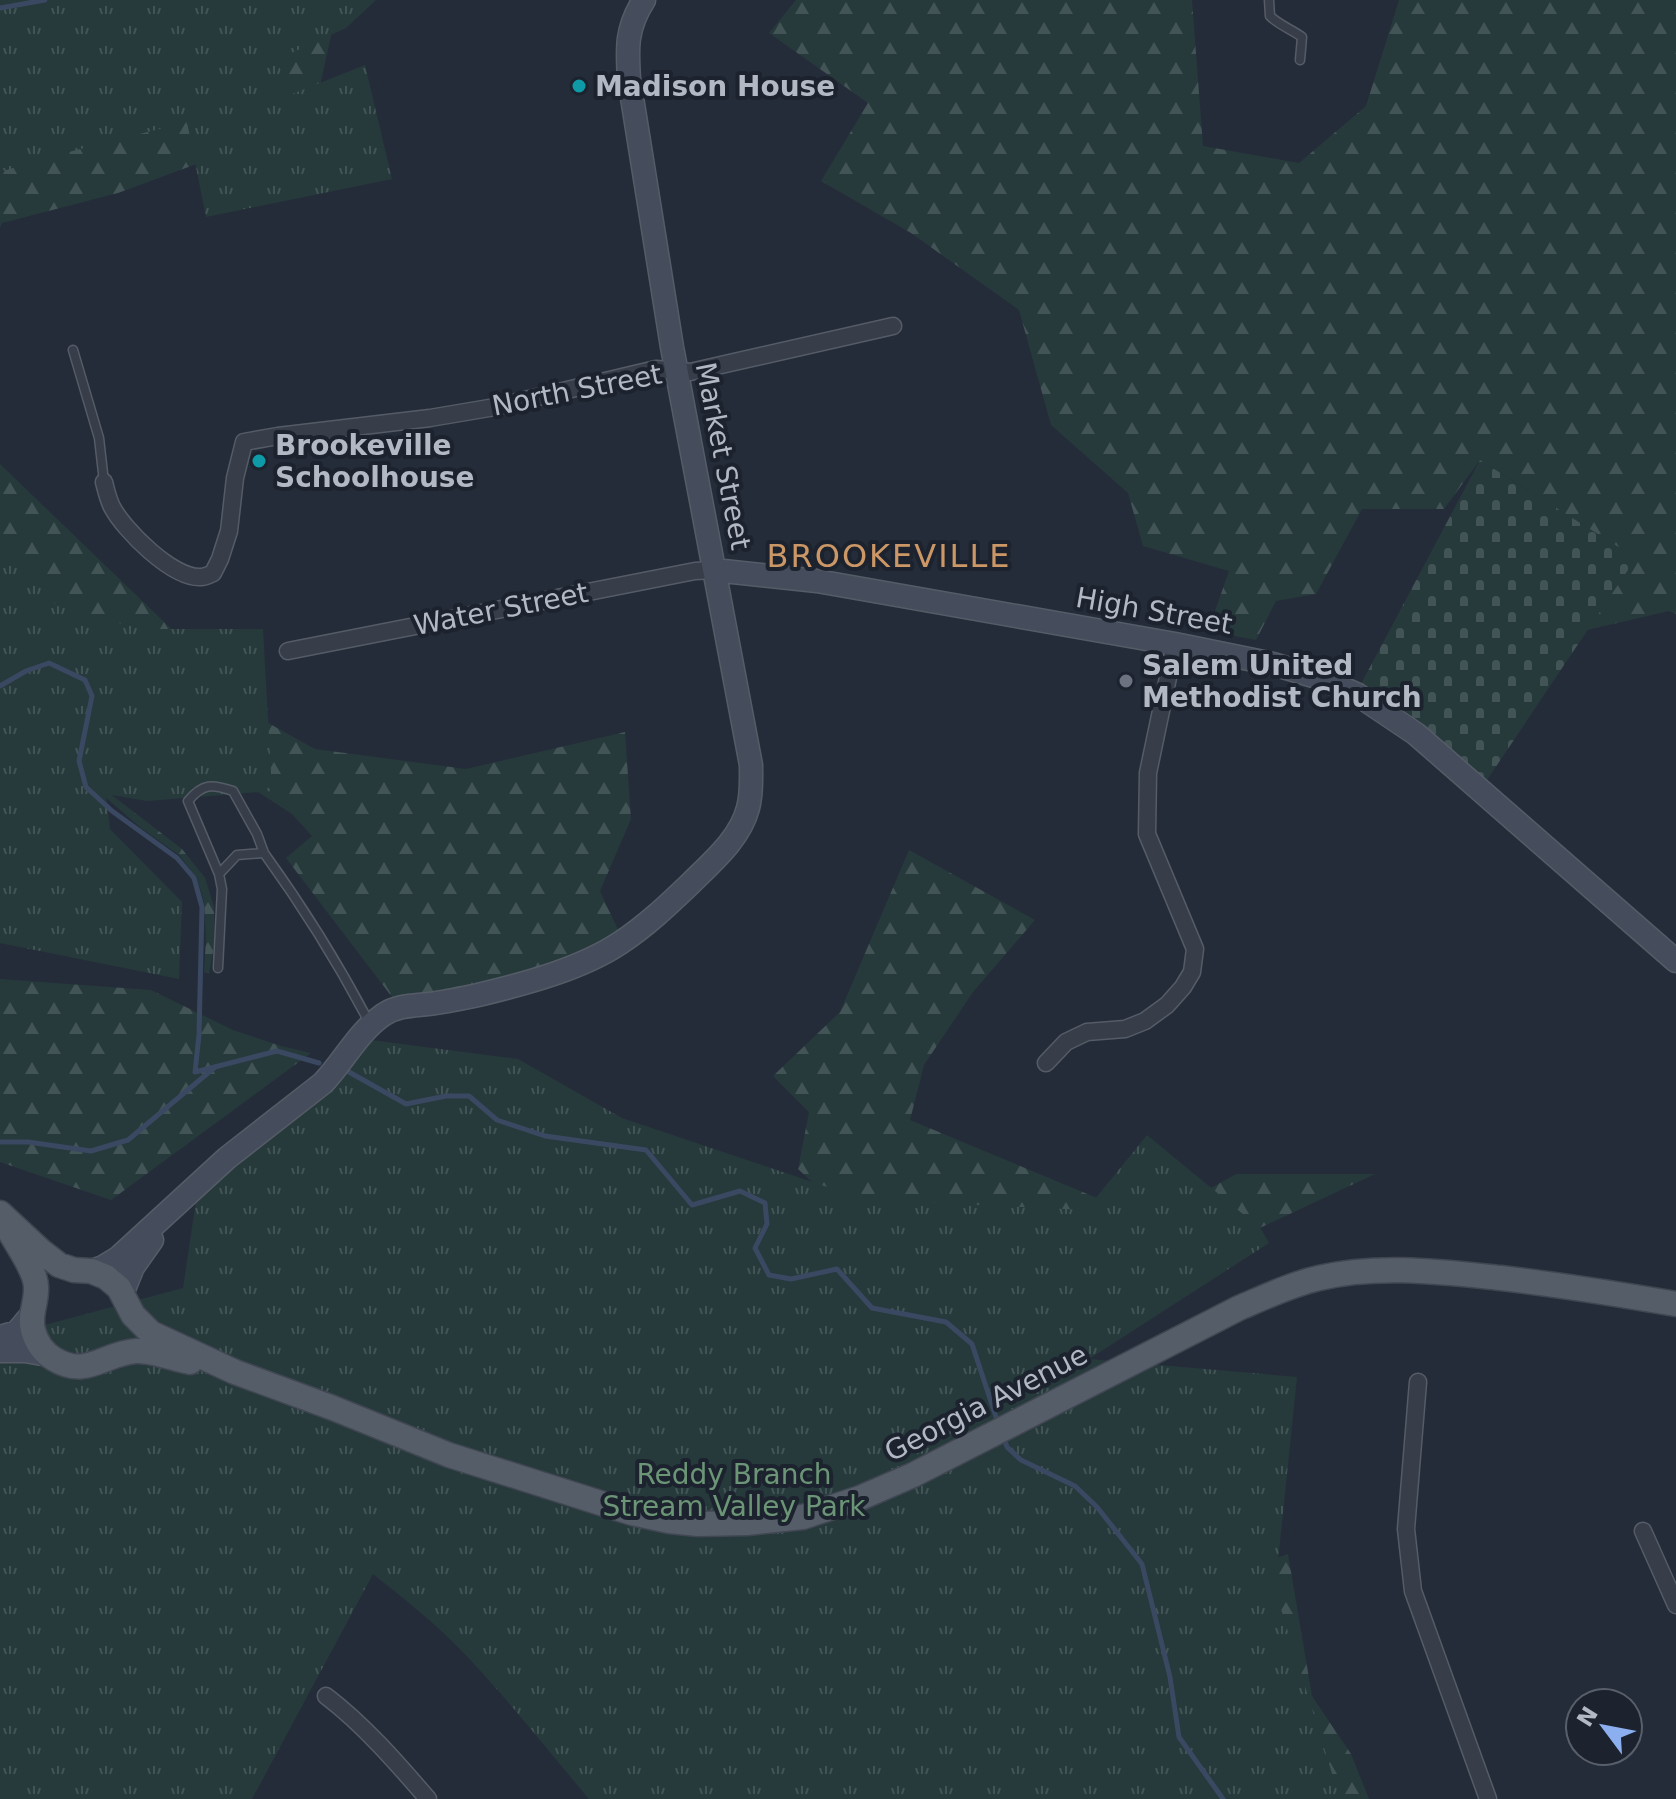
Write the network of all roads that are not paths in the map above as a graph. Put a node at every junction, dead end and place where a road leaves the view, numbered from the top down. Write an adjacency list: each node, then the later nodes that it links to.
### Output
1 (644, 0): 6 (main road, Market Street)
2 (1269, 0): 3 (lane)
3 (1300, 60)
4 (893, 326): 6 (street)
5 (73, 350): 7 (lane)
6 (676, 371): 7 (street, North Street); 8 (main road, Market Street)
7 (104, 482)
8 (714, 570): 9 (main road, High Street); 10 (street, Water Street); 15 (main road, Market Street)
9 (1175, 644): 13 (main road, High Street); 16 (street)
10 (288, 651)
11 (264, 853): 12 (lane); 12 (lane); 15 (lane)
12 (219, 874): 14 (lane)
13 (1676, 961)
14 (218, 968)
15 (371, 1026): 17 (main road, Market Street)
16 (1046, 1063)
17 (190, 1191): 19 (main road); 20 (main road)
18 (0, 1214): 19 (main road, Georgia Avenue); 22 (main road, Georgia Avenue)
19 (82, 1270): 20 (main road, Georgia Avenue); 22 (main road)
20 (124, 1298): 26 (main road); 27 (main road, Georgia Avenue)
21 (1676, 1304): 27 (main road, Georgia Avenue)
22 (34, 1306): 23 (main road); 25 (main road, Georgia Avenue)
23 (0, 1337)
24 (0, 1351): 25 (main road)
25 (48, 1355): 26 (main road, Georgia Avenue)
26 (106, 1360): 27 (main road, Georgia Avenue)
27 (235, 1372)
28 (1418, 1382): 33 (street)
29 (1643, 1531): 30 (street)
30 (1676, 1605)
31 (326, 1696): 32 (street)
32 (428, 1799)
33 (1488, 1799)

